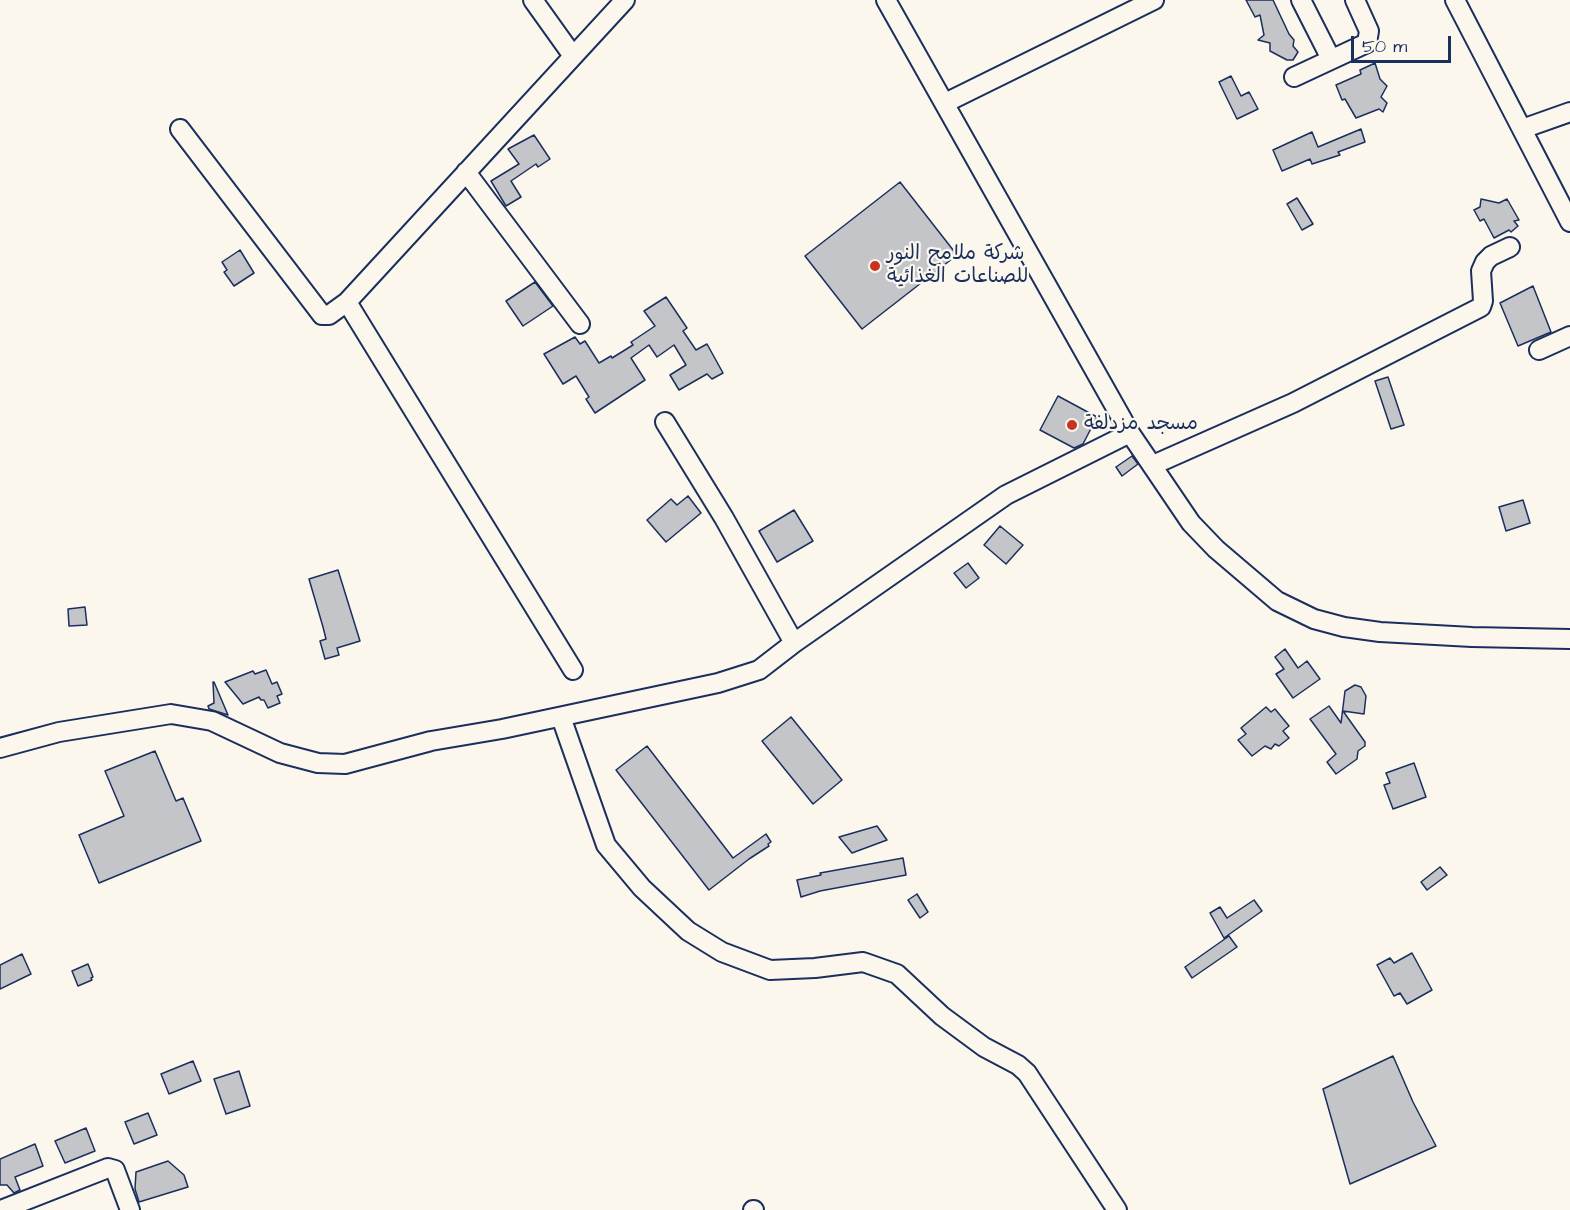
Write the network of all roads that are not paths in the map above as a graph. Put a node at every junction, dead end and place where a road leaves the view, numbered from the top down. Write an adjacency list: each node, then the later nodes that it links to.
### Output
1 (533, 0): 8 (street)
2 (625, 0): 8 (street)
3 (886, 0): 11 (street)
4 (1154, 0): 11 (street)
5 (1301, 0): 9 (street)
6 (1355, 0): 9 (street)
7 (1455, 0): 14 (street)
8 (573, 56): 15 (street)
9 (1331, 59): 10 (street)
10 (1294, 77)
11 (945, 103): 23 (street)
12 (1570, 112): 14 (street)
13 (180, 129): 18 (street)
14 (1522, 129): 16 (street)
15 (466, 172): 18 (street); 19 (street)
16 (1570, 222)
17 (1510, 247): 24 (street)
18 (347, 302): 27 (street)
19 (580, 324)
20 (1570, 336): 21 (street)
21 (1539, 350)
22 (665, 422): 26 (street)
23 (1130, 433): 24 (street); 26 (street)
24 (1153, 465): 25 (street)
25 (1570, 639)
26 (794, 643): 28 (street)
27 (573, 670)
28 (561, 717): 29 (street); 32 (street)
29 (0, 748)
30 (1, 1210): 31 (street)
31 (130, 1210)
32 (1117, 1210)

